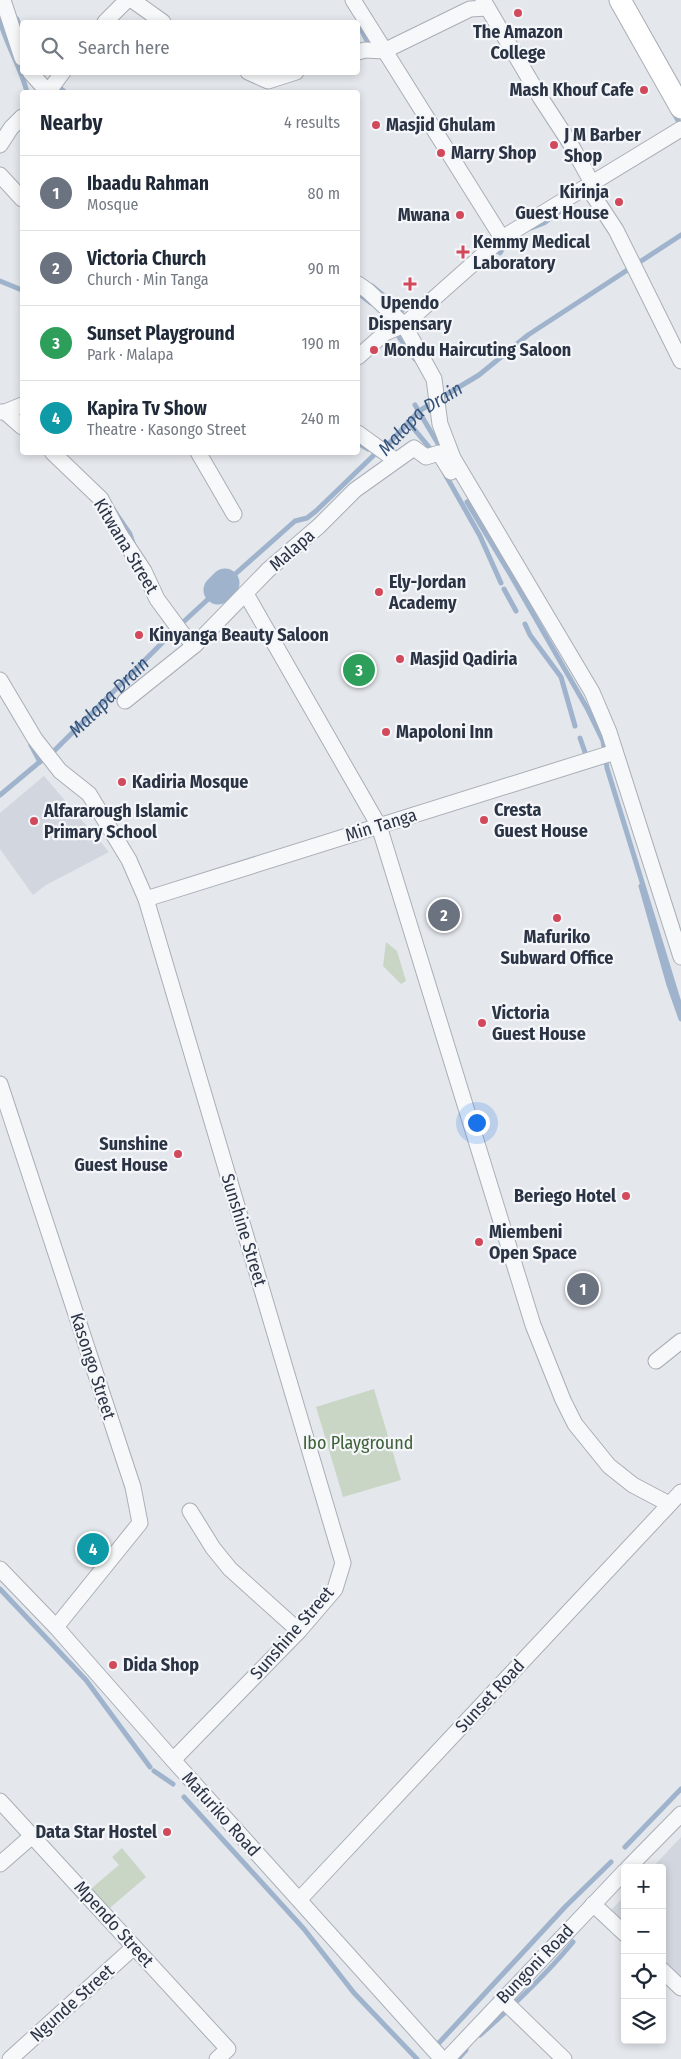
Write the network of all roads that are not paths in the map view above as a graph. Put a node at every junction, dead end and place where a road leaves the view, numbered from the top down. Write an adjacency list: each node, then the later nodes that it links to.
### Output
1 (2, 0): 11 (street)
2 (127, 0): 7 (street)
3 (132, 0): 8 (street)
4 (353, 0): 10 (street)
5 (620, 0): 18 (main road)
6 (485, 4): 10 (street); 23 (street)
7 (107, 20)
8 (161, 20)
9 (360, 51): 10 (street)
10 (384, 51): 25 (street)
11 (20, 52)
12 (33, 75): 16 (street)
13 (61, 75): 17 (street)
14 (255, 75): 15 (street)
15 (287, 75)
16 (46, 90)
17 (50, 90)
18 (678, 95)
19 (20, 119): 21 (street)
20 (681, 129): 23 (street)
21 (0, 145)
22 (0, 175): 24 (street)
23 (592, 184): 25 (street); 29 (street)
24 (20, 197)
25 (502, 238): 27 (street)
26 (360, 285): 27 (street)
27 (404, 325): 28 (street); 37 (street)
28 (360, 355)
29 (681, 361)
30 (20, 406): 31 (street)
31 (3, 412): 32 (street)
32 (20, 425)
33 (362, 437): 36 (street)
34 (55, 455): 40 (street, Kitwana Street)
35 (200, 455): 38 (street)
36 (391, 457)
37 (454, 458): 39 (street, Malapa); 43 (street)
38 (234, 514)
39 (246, 594): 40 (street, Malapa); 44 (street)
40 (195, 645): 42 (street, Malapa)
41 (0, 680): 45 (street, Sunshine Street)
42 (125, 701)
43 (615, 752): 44 (street, Min Tanga); 46 (street)
44 (379, 826): 45 (street, Min Tanga); 51 (street)
45 (146, 899): 55 (street, Sunshine Street)
46 (681, 957)
47 (0, 1084): 54 (street, Kasongo Street)
48 (681, 1341): 49 (street)
49 (656, 1360)
50 (681, 1492): 51 (street, Sunset Road)
51 (669, 1504): 63 (street, Sunset Road)
52 (190, 1511): 55 (street)
53 (2, 1576): 54 (street, Mafuriko Road)
54 (56, 1627): 56 (street, Mafuriko Road)
55 (299, 1631): 56 (street, Sunshine Street)
56 (173, 1760): 63 (street, Mafuriko Road)
57 (0, 1801): 59 (street, Mpendo Street)
58 (681, 1814): 61 (street)
59 (32, 1836): 60 (street); 66 (street, Mpendo Street)
60 (0, 1864)
61 (632, 1864)
62 (621, 1875): 64 (street, Bungoni Road)
63 (299, 1900): 72 (street, Mafuriko Road)
64 (593, 1904): 65 (street); 69 (street, Bungoni Road)
65 (621, 1930)
66 (134, 1947): 70 (street, Mpendo Street); 71 (street, Ngunde Street)
67 (666, 1974): 68 (street)
68 (681, 1988)
69 (502, 2000): 73 (street, Bungoni Road); 74 (street)
70 (223, 2054)
71 (10, 2059)
72 (442, 2059)
73 (447, 2059)
74 (564, 2059)

